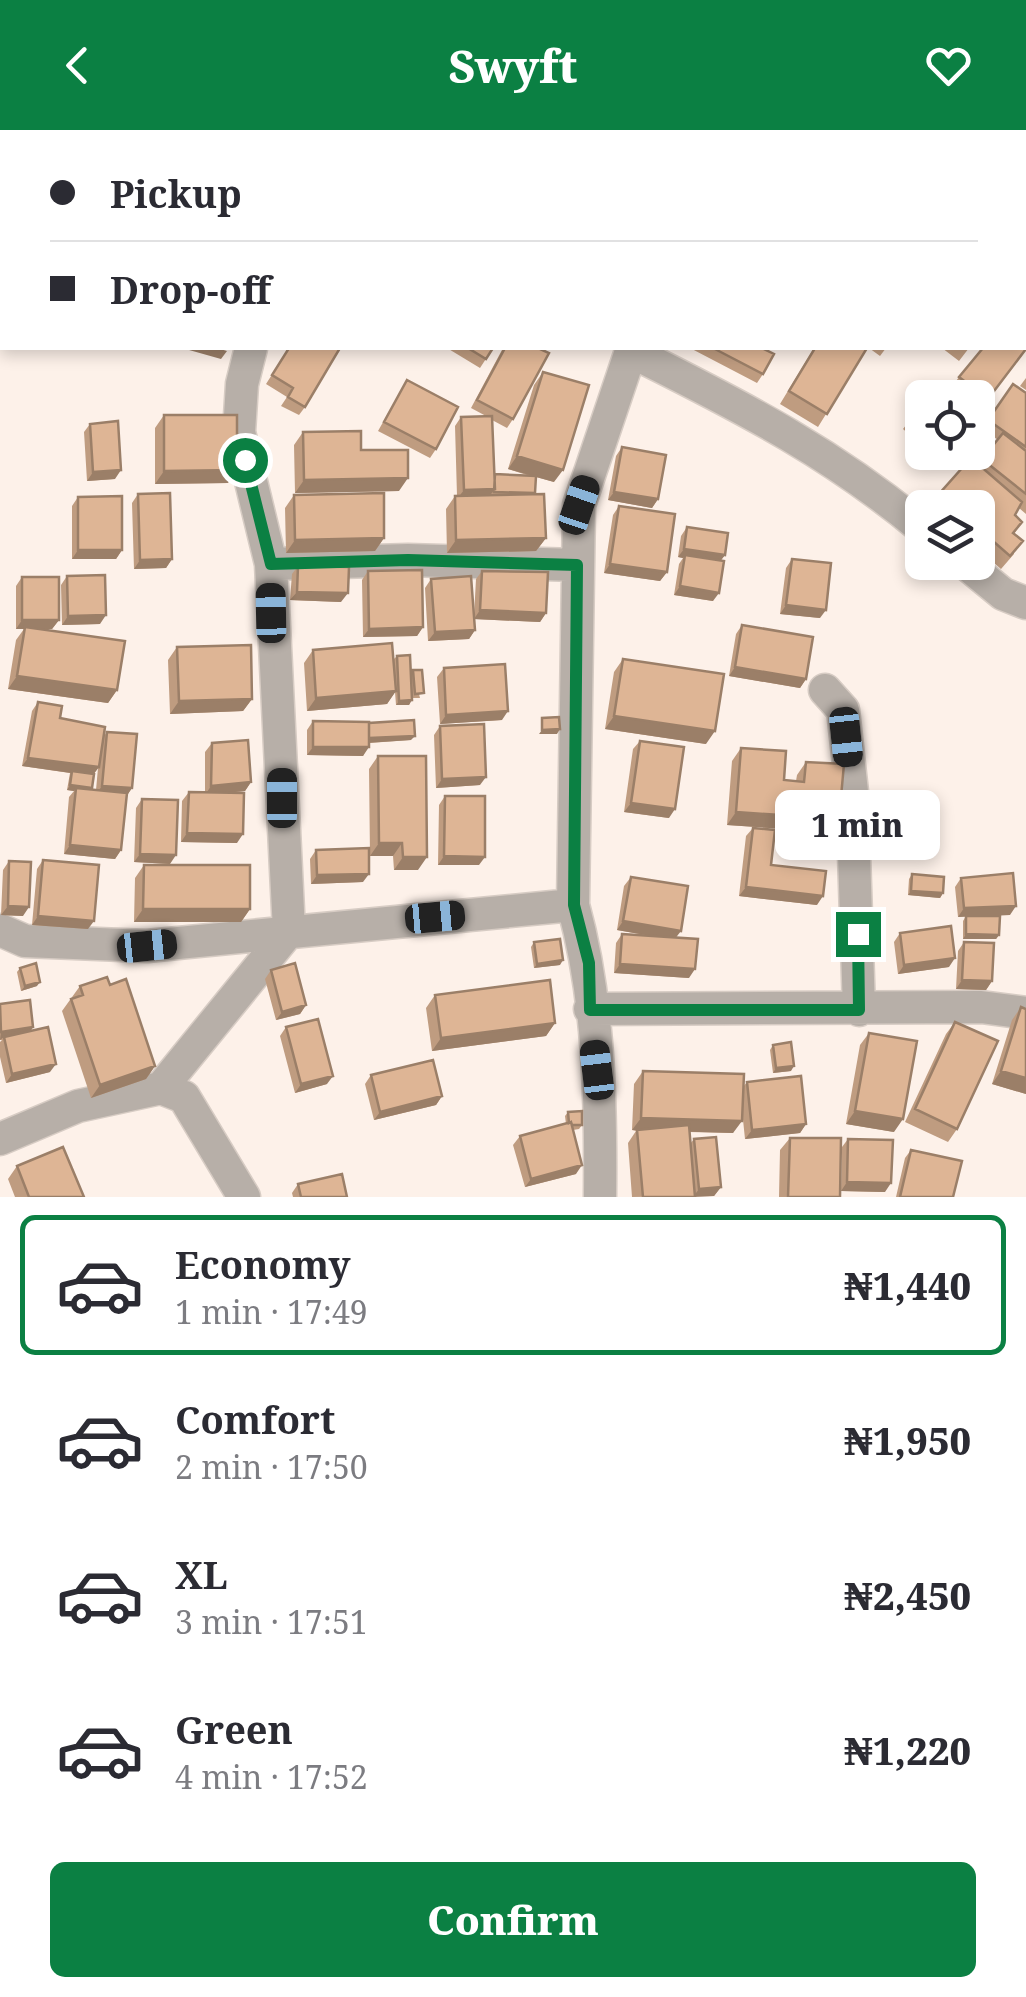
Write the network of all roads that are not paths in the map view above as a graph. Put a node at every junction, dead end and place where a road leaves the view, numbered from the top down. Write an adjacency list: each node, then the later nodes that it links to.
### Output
1 (250, 350): 5 (street)
2 (632, 350): 6 (street)
3 (635, 350): 4 (street)
4 (905, 514)
5 (271, 564): 6 (street); 12 (street)
6 (577, 565): 10 (street)
7 (986, 580): 8 (street)
8 (1026, 603)
9 (825, 690): 14 (street)
10 (574, 905): 12 (street); 13 (street)
11 (0, 930): 12 (street)
12 (289, 931): 16 (street)
13 (590, 1010): 14 (street); 19 (street)
14 (859, 1010): 15 (street)
15 (1026, 1013)
16 (160, 1088): 17 (street); 18 (street)
17 (0, 1139)
18 (244, 1197)
19 (600, 1197)

